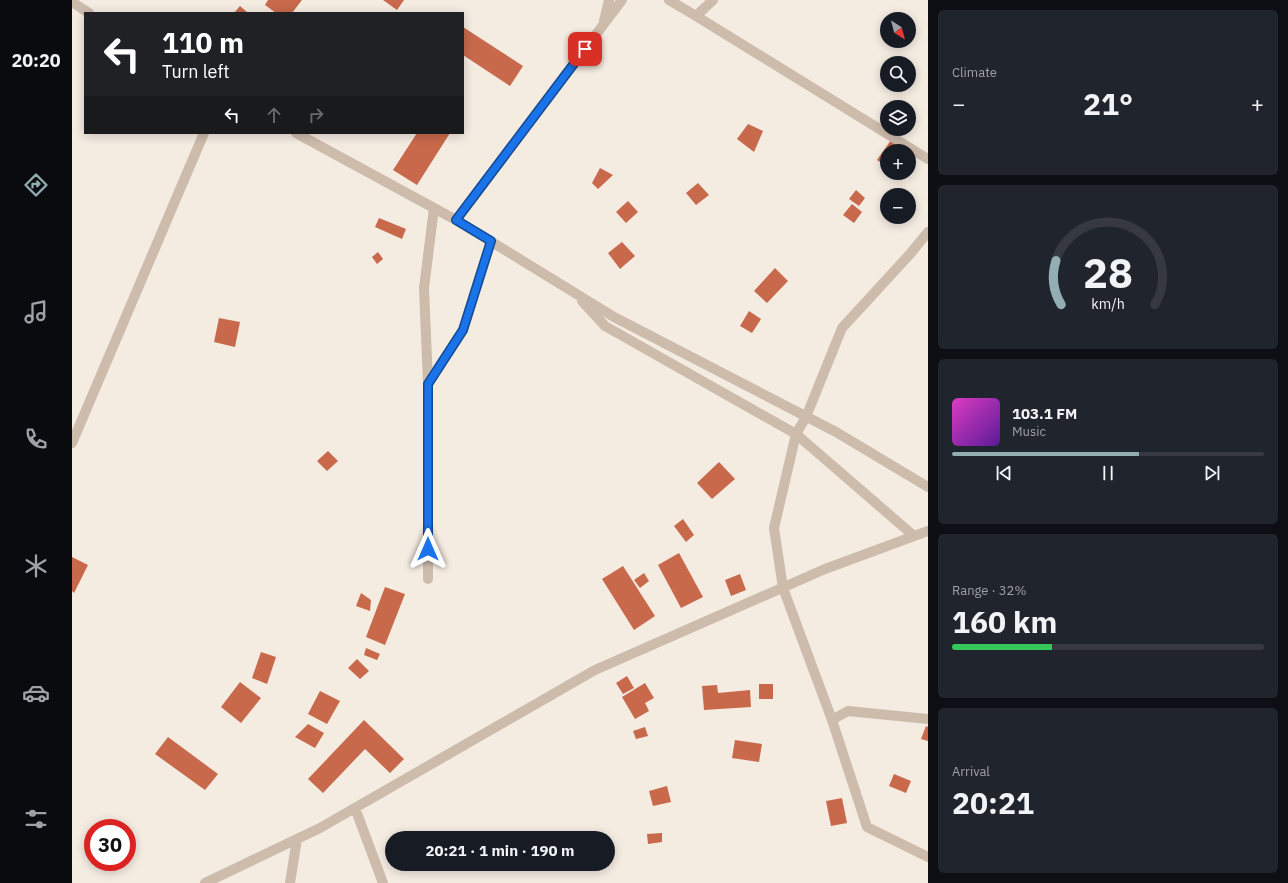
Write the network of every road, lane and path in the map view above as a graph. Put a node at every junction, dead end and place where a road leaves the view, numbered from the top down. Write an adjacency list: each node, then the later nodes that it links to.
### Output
1 (609, 0): 8 (street)
2 (622, 0): 8 (street)
3 (669, 0): 7 (street)
4 (713, 0): 7 (street)
5 (72, 2): 6 (street)
6 (87, 12)
7 (696, 16): 11 (street)
8 (603, 24): 13 (street)
9 (204, 134): 20 (street)
10 (298, 134): 12 (street)
11 (928, 159)
12 (434, 208): 13 (street); 17 (street)
13 (456, 220): 15 (street)
14 (928, 232): 18 (street)
15 (491, 241): 16 (street); 17 (street)
16 (574, 292): 18 (street); 19 (street)
17 (428, 384): 24 (street)
18 (806, 417): 19 (street); 21 (street)
19 (796, 434): 23 (street); 25 (street)
20 (72, 443)
21 (928, 487)
22 (928, 531): 23 (street)
23 (914, 536): 25 (street)
24 (428, 578)
25 (783, 588): 27 (street); 28 (street)
26 (928, 719): 27 (street)
27 (832, 720): 30 (street)
28 (355, 808): 29 (street); 33 (street)
29 (297, 839): 31 (street); 32 (street)
30 (928, 857)
31 (205, 883)
32 (290, 883)
33 (383, 883)

